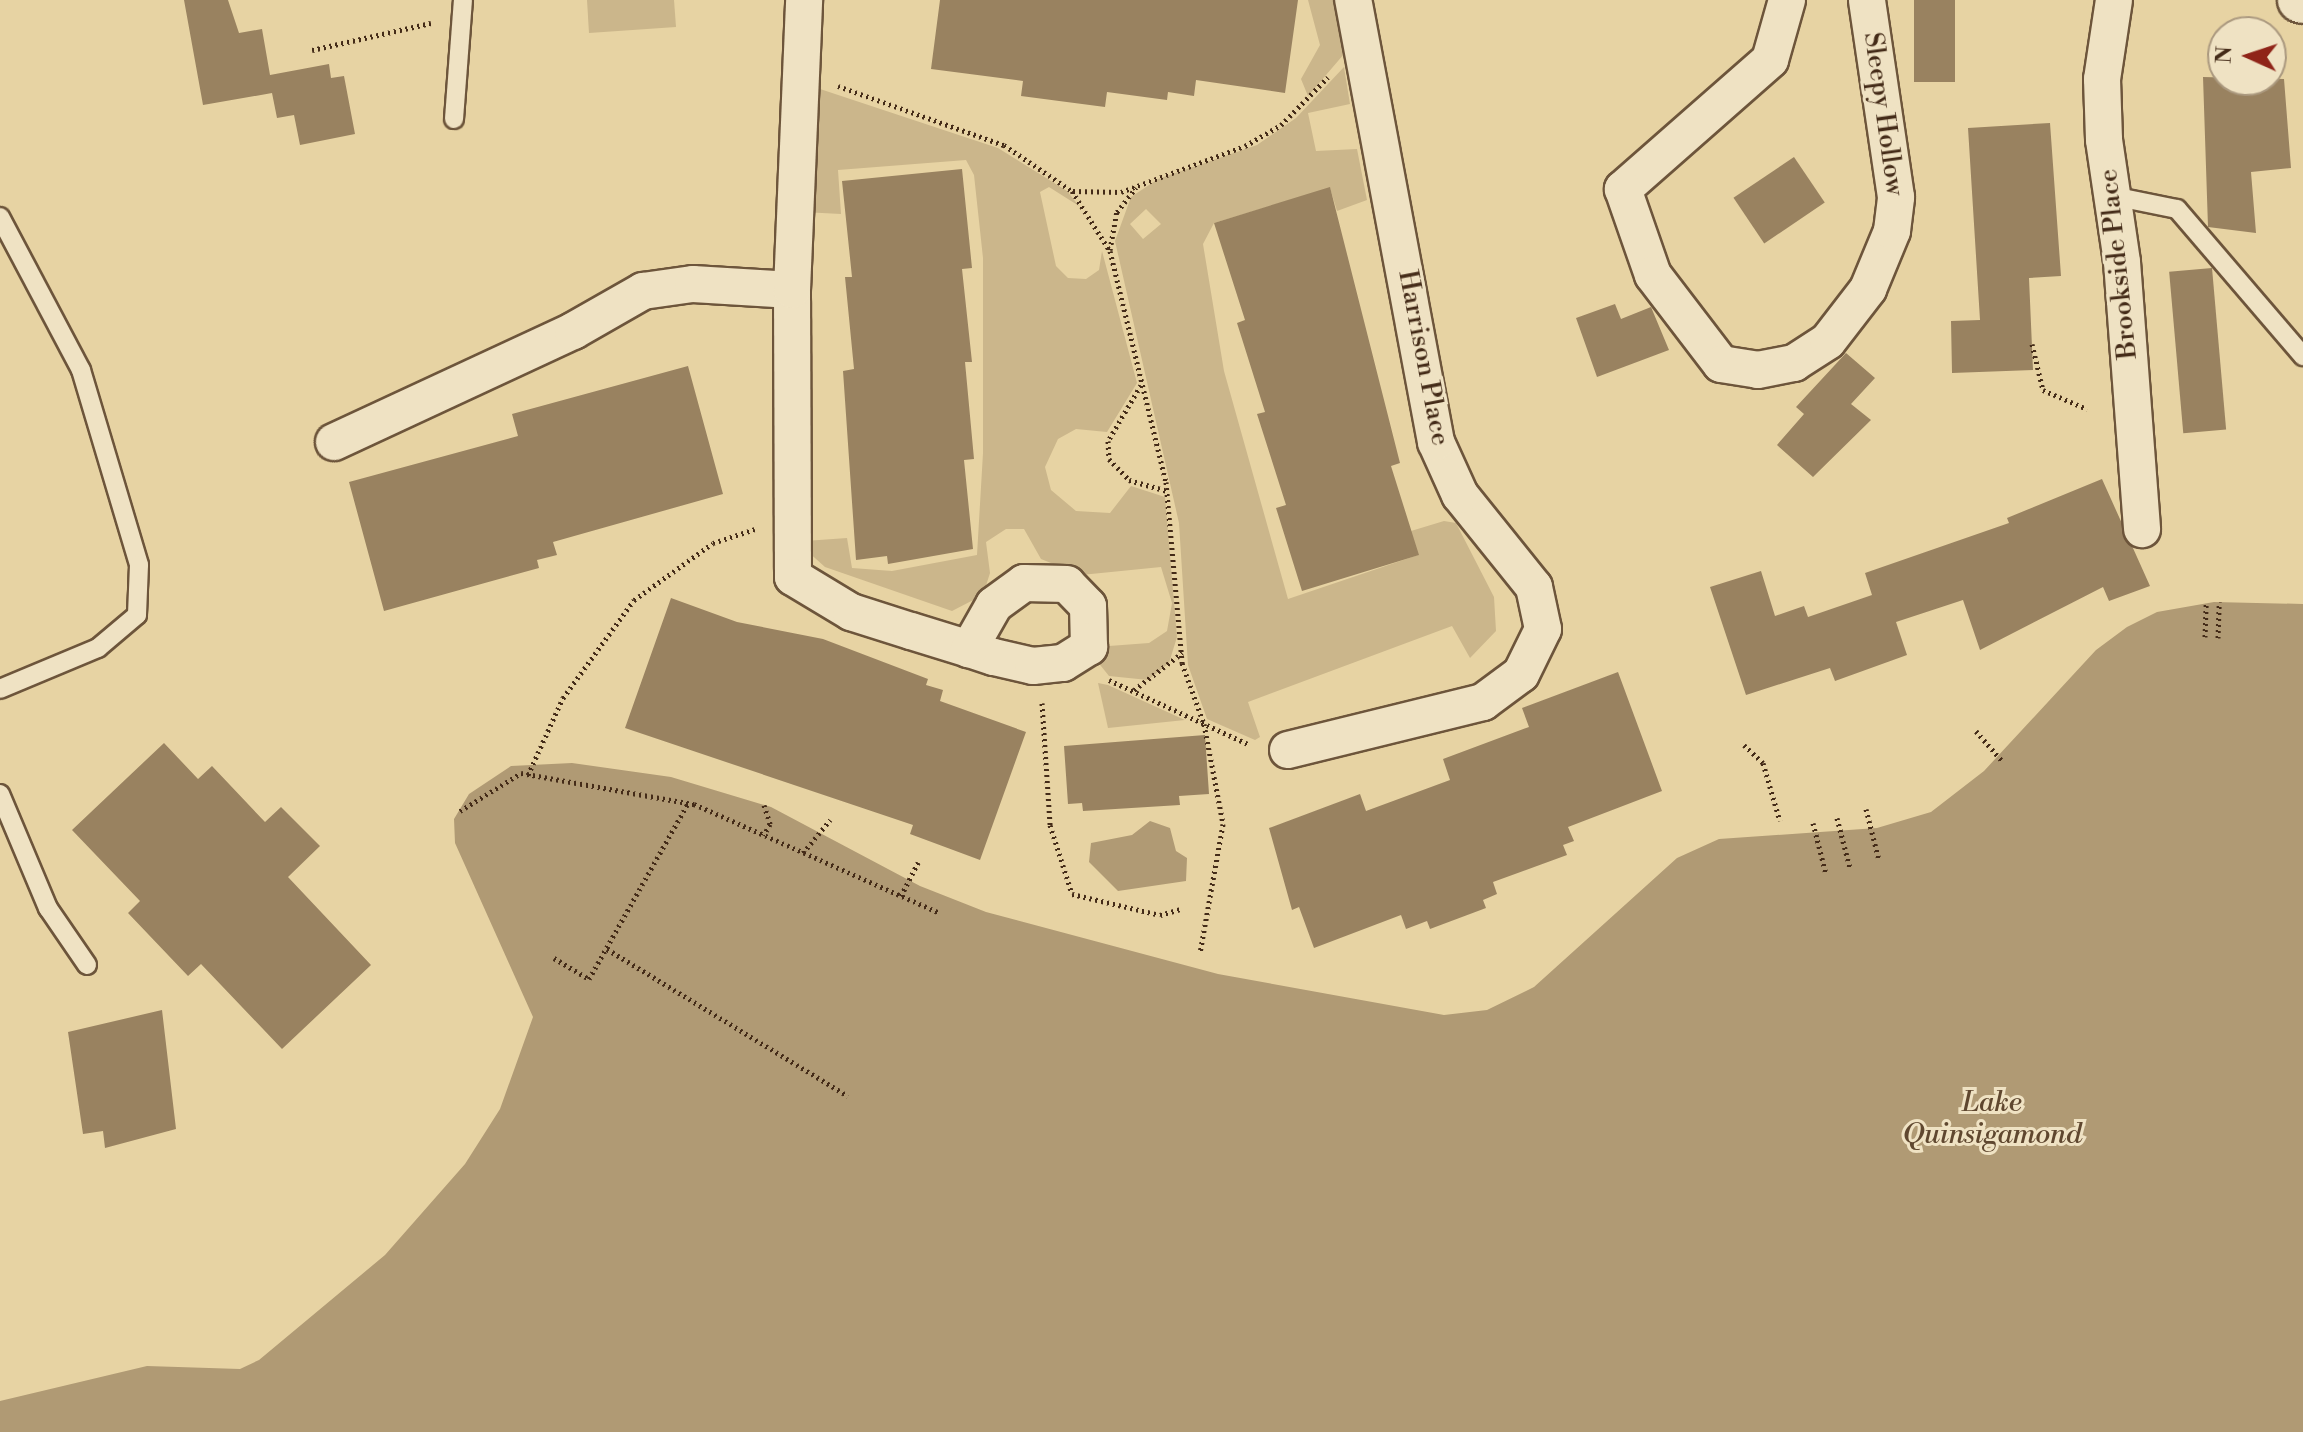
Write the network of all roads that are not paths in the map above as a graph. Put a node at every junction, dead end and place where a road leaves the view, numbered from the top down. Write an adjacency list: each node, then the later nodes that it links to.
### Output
1 (804, 0): 10 (street)
2 (1353, 0): 16 (street, Harrison Place)
3 (1787, 0): 4 (street, Sleepy Hollow)
4 (1867, 0)
5 (2114, 0): 8 (street, Brookside Place)
6 (463, 8): 7 (lane)
7 (454, 119)
8 (2113, 196): 11 (lane); 13 (street, Brookside Place)
9 (0, 217): 15 (lane)
10 (792, 290): 12 (street); 14 (street)
11 (2303, 356)
12 (334, 442)
13 (2142, 529)
14 (969, 649): 14 (street)
15 (0, 689)
16 (1288, 750)
17 (0, 794): 18 (lane)
18 (87, 965)

